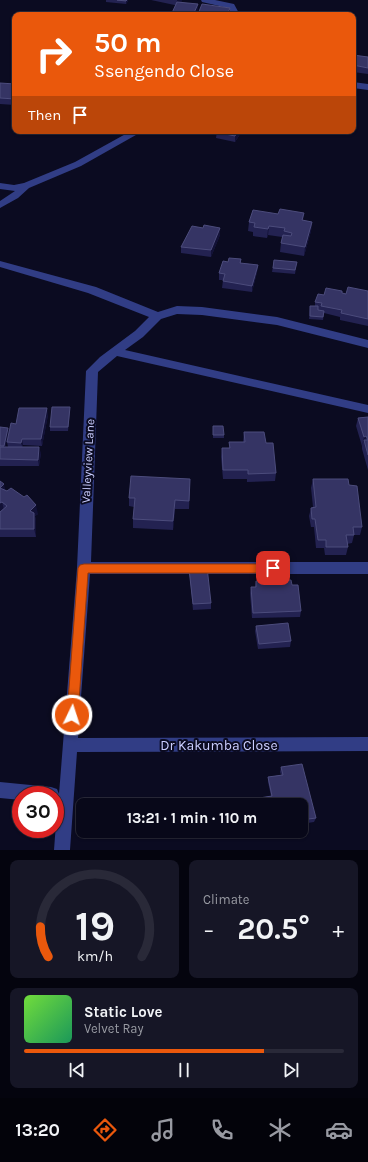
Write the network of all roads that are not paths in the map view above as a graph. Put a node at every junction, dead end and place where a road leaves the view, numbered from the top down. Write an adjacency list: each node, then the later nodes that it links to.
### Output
1 (206, 0): 2 (street)
2 (235, 12)
3 (356, 86): 4 (street)
4 (368, 88)
5 (133, 134): 7 (street)
6 (0, 186): 7 (street)
7 (26, 186): 8 (street)
8 (0, 205)
9 (0, 264): 10 (street)
10 (157, 316): 11 (street, Valleyview Lane); 12 (street, Valleyview Lane)
11 (368, 344)
12 (116, 352): 13 (street); 14 (street, Valleyview Lane)
13 (368, 409)
14 (84, 568): 15 (street); 17 (street, Valleyview Lane)
15 (368, 568)
16 (368, 744): 17 (street, Dr Kakumba Close)
17 (70, 745): 18 (street, Valleyview Lane)
18 (60, 786)
19 (0, 790): 20 (street)
20 (12, 791)
21 (61, 838): 22 (street, Valleyview Lane)
22 (62, 850)

